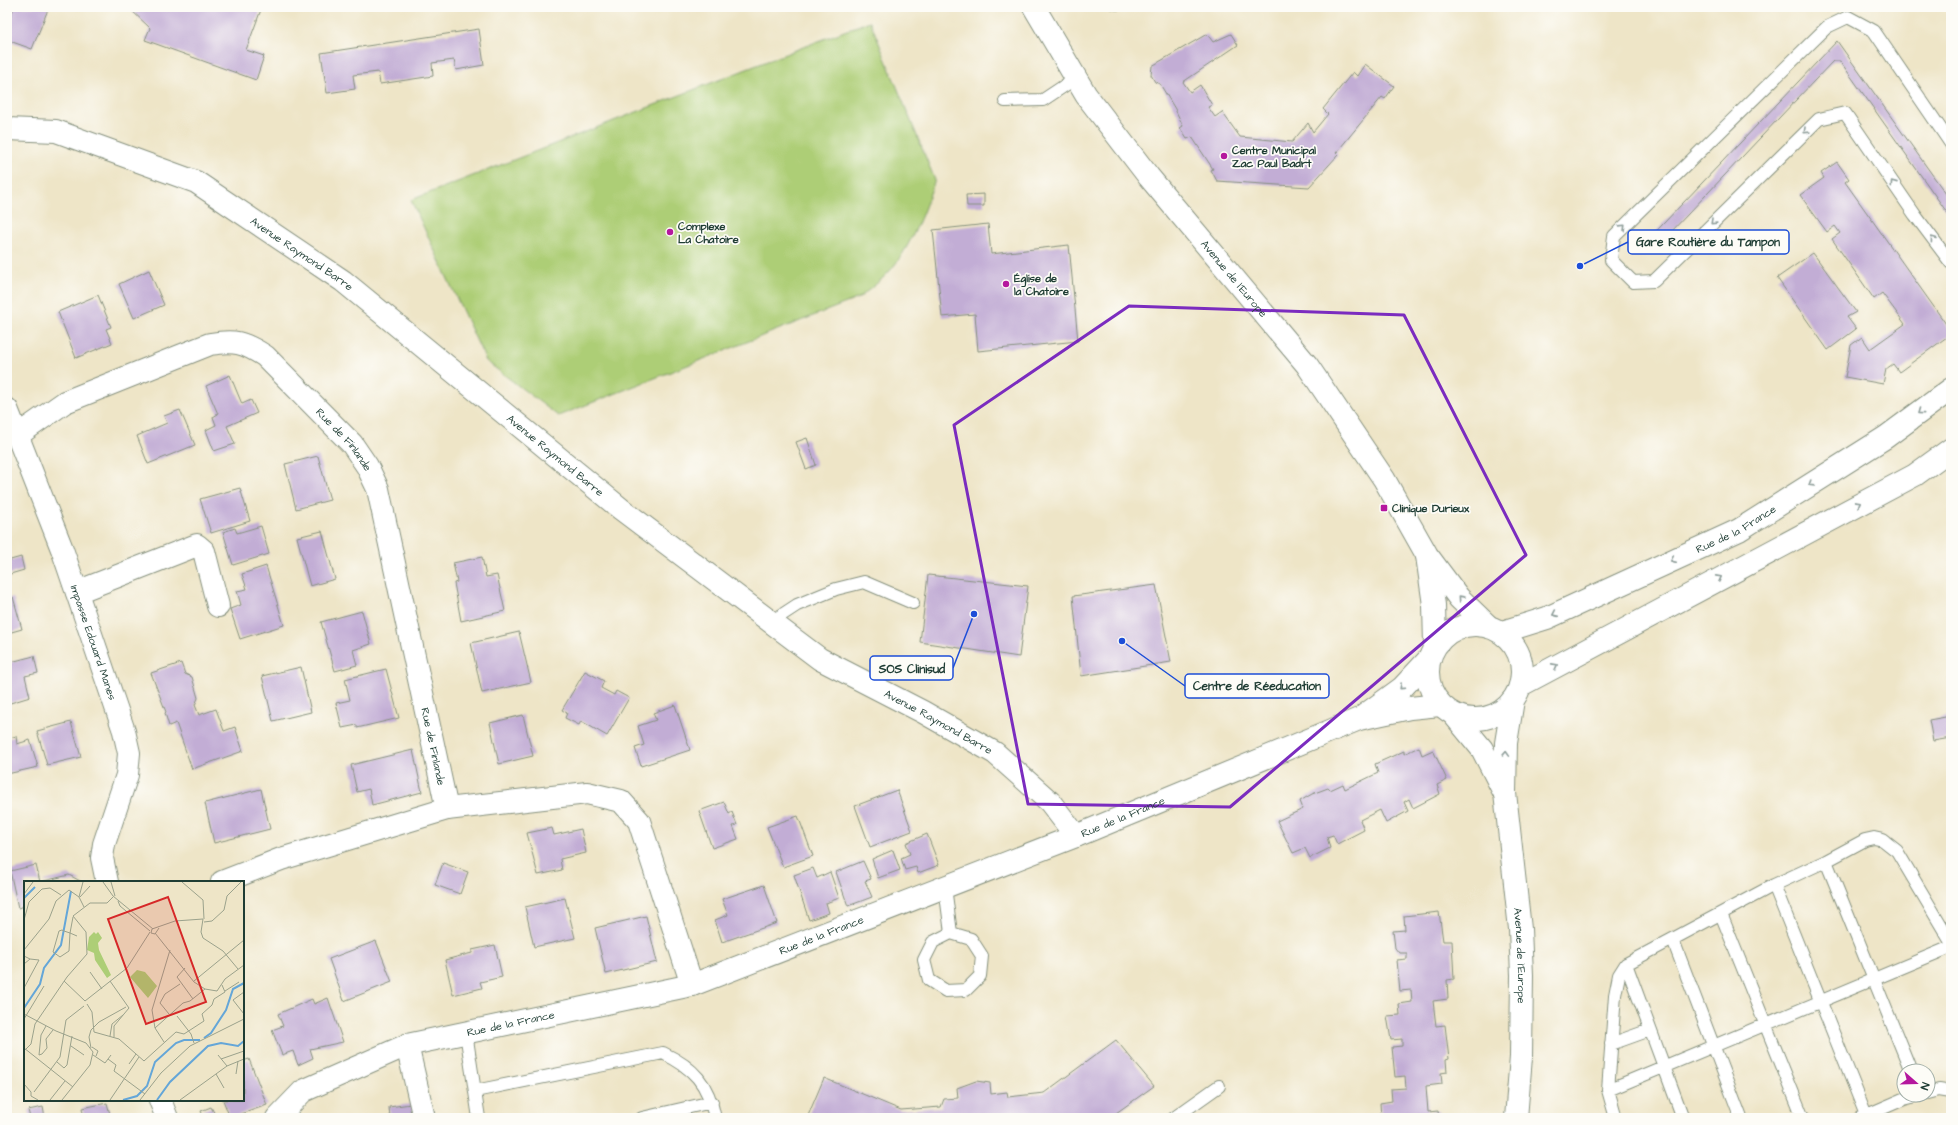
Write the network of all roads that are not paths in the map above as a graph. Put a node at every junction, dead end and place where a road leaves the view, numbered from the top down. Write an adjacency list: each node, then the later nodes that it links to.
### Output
1 (1034, 7): 2 (street, Avenue de l'Europe)
2 (1076, 78): 3 (lane); 11 (street, Avenue de l'Europe)
3 (1005, 101)
4 (7, 129): 15 (street, Avenue Raymond Barre)
5 (1951, 144): 6 (lane, one-way to 5)
6 (1951, 263)
7 (1951, 390): 16 (street, Rue de la France, one-way to 16)
8 (7, 409): 9 (street, Impasse Edouard Manes)
9 (18, 434): 12 (street, Impasse Edouard Manes); 22 (street, Rue de Finlande)
10 (1951, 449): 18 (street, one-way to 10)
11 (1427, 555): 16 (street, Avenue de l'Europe, one-way to 11); 17 (street, Avenue de l'Europe)
12 (77, 592): 14 (street); 25 (street, Impasse Edouard Manes)
13 (913, 603): 15 (lane)
14 (218, 606)
15 (770, 622): 23 (street, Avenue Raymond Barre)
16 (1495, 629): 17 (street); 18 (street)
17 (1432, 652): 19 (street); 20 (street, Rue de la France, one-way to 20)
18 (1517, 692): 19 (street); 21 (street, Avenue de l'Europe, one-way to 18)
19 (1447, 710): 20 (street, Rue de la France); 21 (street, Avenue de l'Europe)
20 (1359, 719): 23 (street, Rue de la France)
21 (1505, 793): 62 (street, Avenue de l'Europe)
22 (447, 809): 26 (street); 36 (street)
23 (1076, 836): 28 (street, Rue de la France)
24 (1826, 861): 27 (lane); 32 (lane); 35 (lane)
25 (107, 881)
26 (225, 881)
27 (1774, 885): 29 (lane); 37 (lane)
28 (945, 887): 30 (lane); 36 (street, Rue de la France)
29 (1722, 914): 31 (lane); 38 (lane)
30 (951, 933): 30 (lane)
31 (1673, 940): 34 (lane); 43 (lane)
32 (1951, 942)
33 (1951, 947): 35 (lane)
34 (1626, 964): 39 (lane); 41 (lane)
35 (1874, 979): 37 (lane); 44 (lane)
36 (692, 985): 40 (street, Rue de la France)
37 (1820, 1002): 38 (lane); 54 (lane)
38 (1766, 1024): 43 (lane); 66 (lane)
39 (1650, 1030): 41 (lane); 45 (lane)
40 (466, 1033): 42 (street, Rue de la France); 48 (lane)
41 (1611, 1044): 47 (lane)
42 (407, 1045): 56 (street, Rue de la France); 57 (street)
43 (1713, 1046): 45 (lane); 65 (lane)
44 (1908, 1063)
45 (1664, 1067): 47 (lane); 64 (lane)
46 (1220, 1086): 61 (lane)
47 (1608, 1090): 63 (lane)
48 (475, 1091): 52 (lane); 58 (lane)
49 (1936, 1091): 50 (lane)
50 (1951, 1092)
51 (160, 1101): 55 (street)
52 (712, 1102): 59 (lane); 60 (lane)
53 (1896, 1103): 54 (lane)
54 (1863, 1117)
55 (167, 1118)
56 (277, 1118)
57 (424, 1118)
58 (479, 1118)
59 (642, 1118)
60 (716, 1118)
61 (1174, 1118)
62 (1516, 1118)
63 (1616, 1118)
64 (1683, 1118)
65 (1741, 1118)
66 (1803, 1118)

